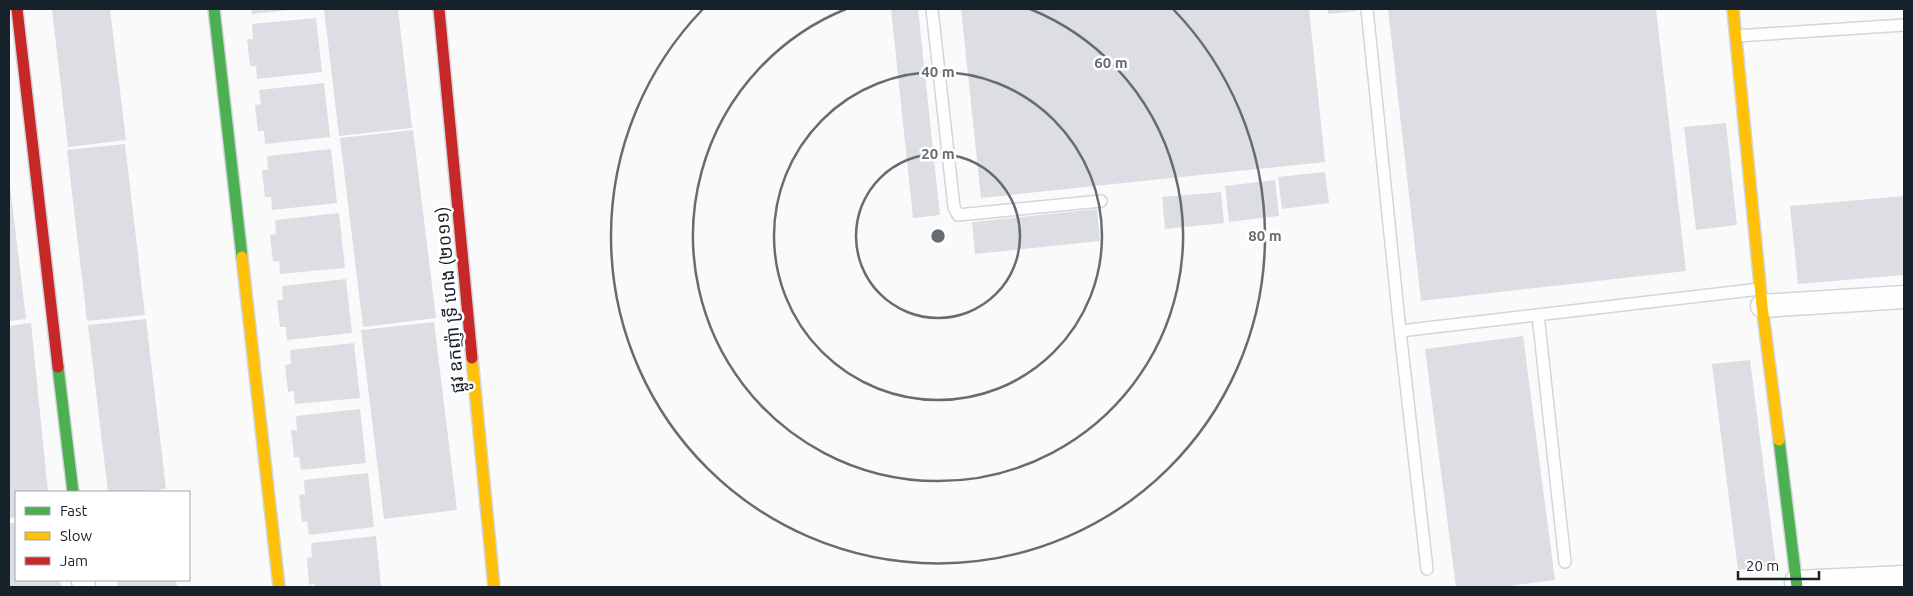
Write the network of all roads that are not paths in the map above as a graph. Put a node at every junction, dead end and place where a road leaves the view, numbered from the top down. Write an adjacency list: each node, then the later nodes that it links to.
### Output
1 (16, 9): 14 (street)
2 (214, 9): 19 (street)
3 (439, 9): 20 (street, ផ្លូវ ឧកញ៉ា ទ្រី ហេង (២០១១))
4 (932, 9): 9 (lane)
5 (1367, 9): 13 (lane)
6 (1733, 9): 8 (street)
7 (1904, 24): 8 (lane)
8 (1736, 36): 10 (street)
9 (1101, 201)
10 (1761, 297): 11 (street); 12 (lane); 18 (street)
11 (1904, 297)
12 (1538, 315): 13 (lane); 15 (lane)
13 (1400, 331): 16 (lane)
14 (73, 491)
15 (1565, 562)
16 (1427, 569)
17 (1904, 577): 18 (street)
18 (1797, 585)
19 (279, 587)
20 (494, 587)

